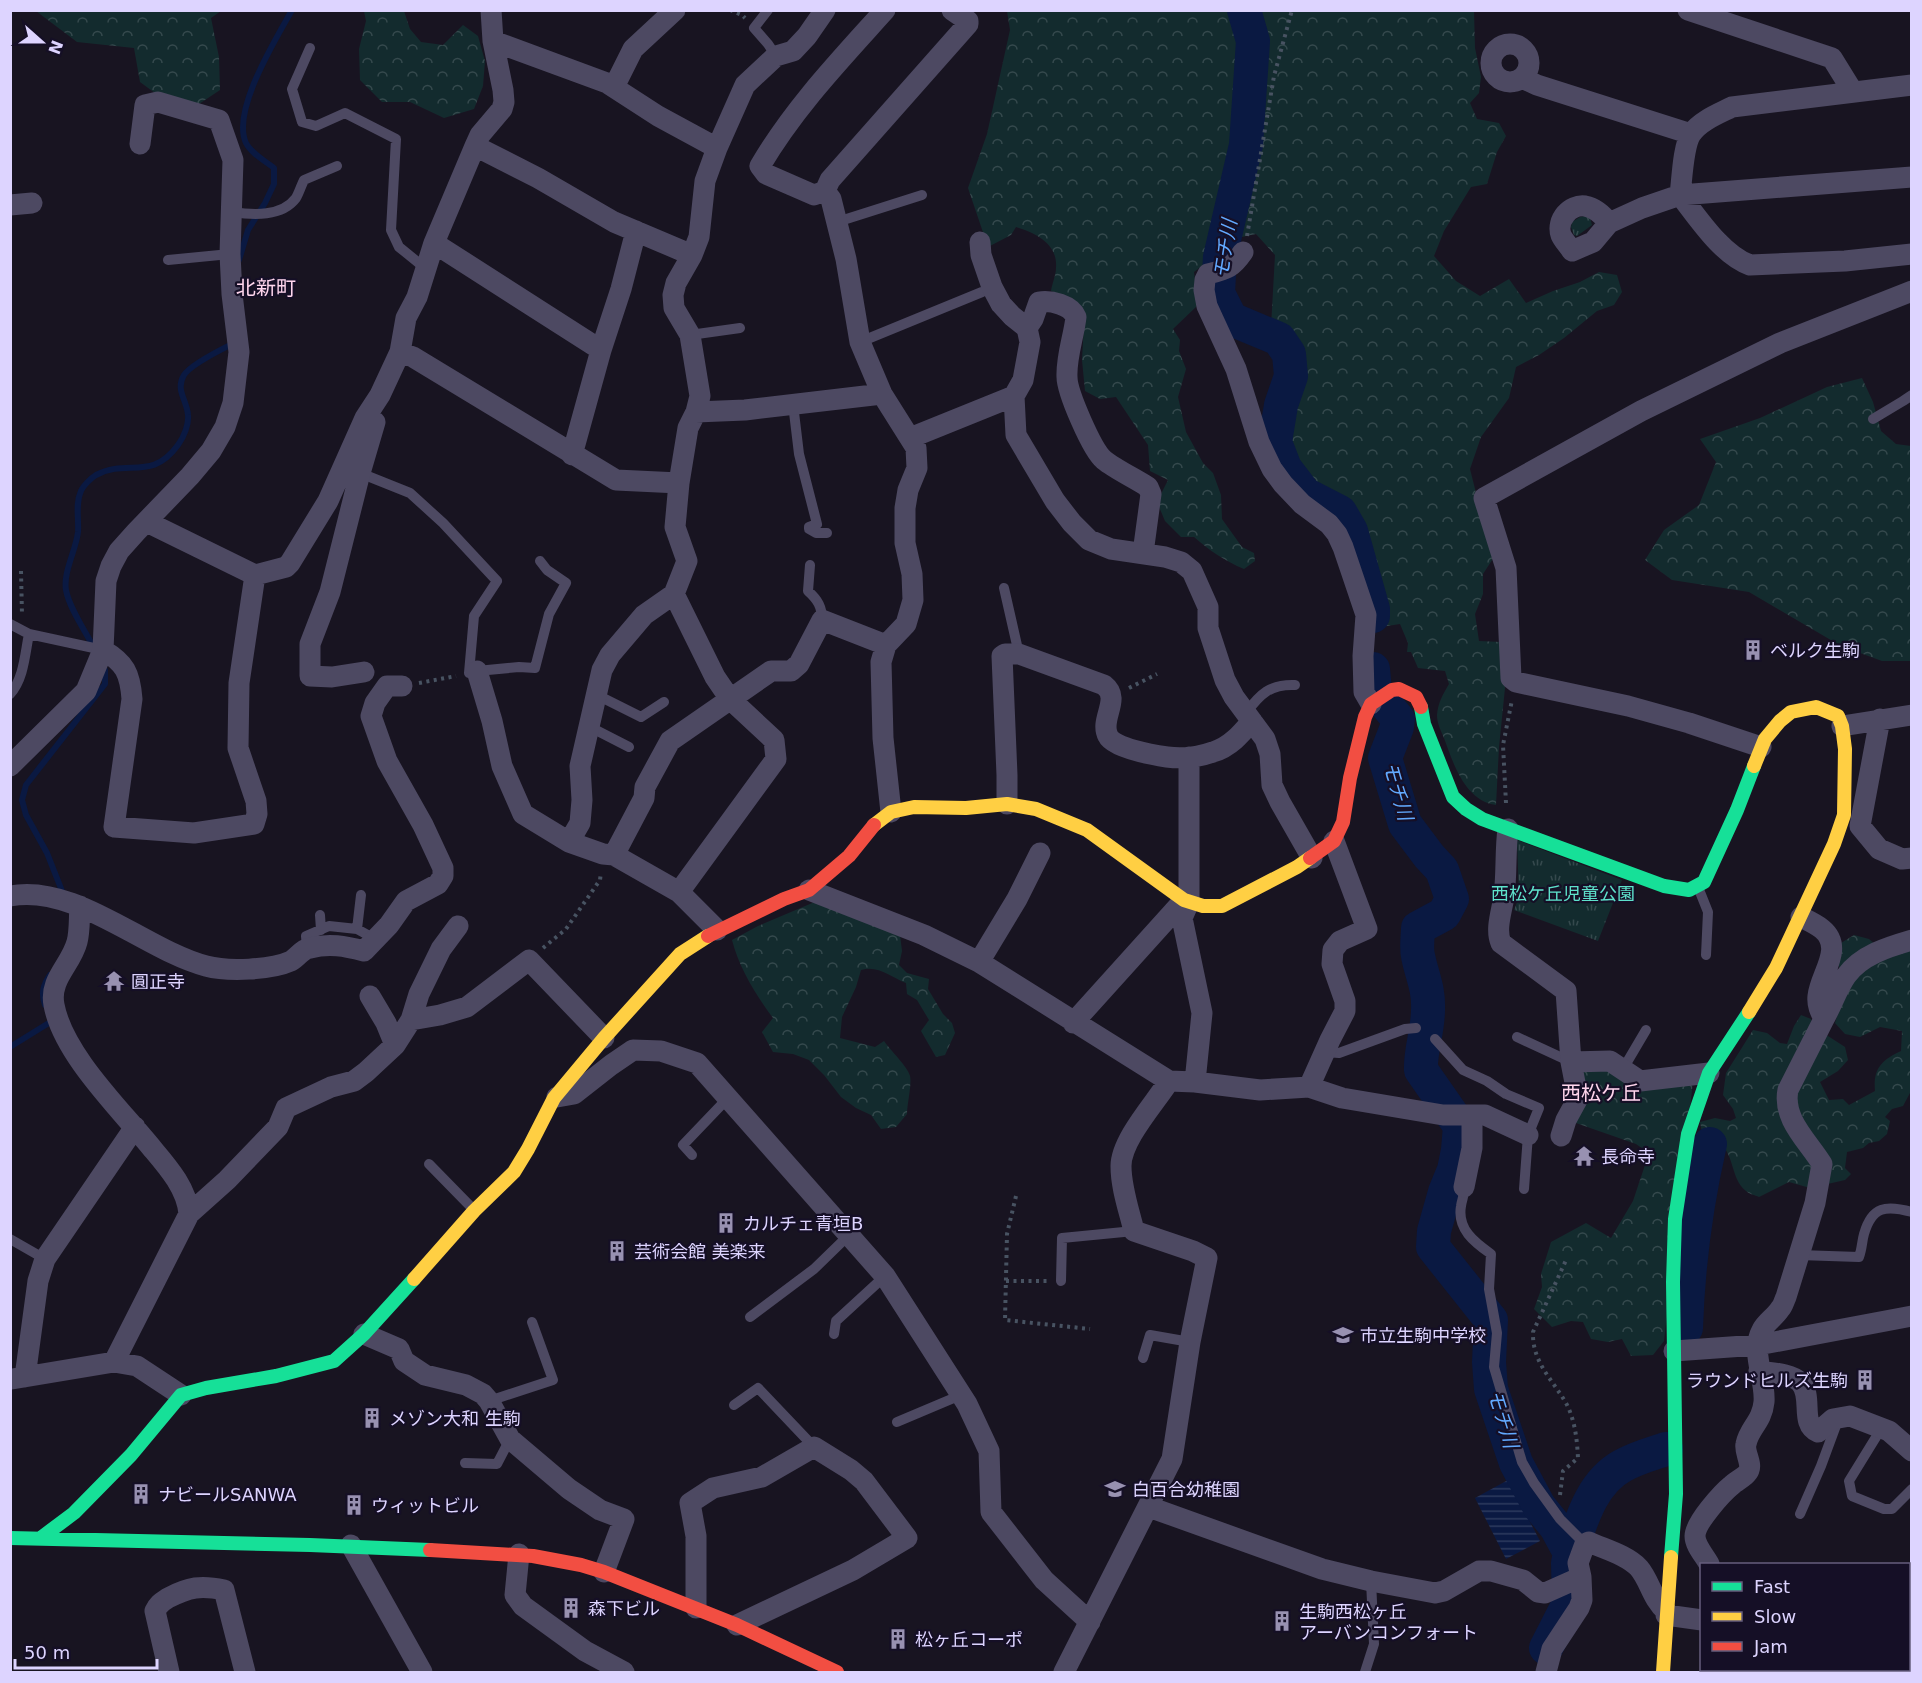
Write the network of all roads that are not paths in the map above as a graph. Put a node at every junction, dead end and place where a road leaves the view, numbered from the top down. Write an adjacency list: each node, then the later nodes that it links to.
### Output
1 (491, 10): 8 (street)
2 (675, 10): 13 (street)
3 (768, 10): 10 (lane)
4 (825, 10): 10 (street)
5 (885, 10): 21 (street)
6 (952, 10): 21 (street)
7 (1688, 10): 14 (street)
8 (494, 41): 13 (street); 17 (street)
9 (310, 48): 37 (lane)
10 (776, 56): 18 (street)
11 (1522, 78): 15 (street)
12 (1911, 85): 14 (street)
13 (614, 87): 18 (street)
14 (1853, 92): 15 (street)
15 (1691, 134): 23 (street)
16 (140, 144): 26 (street)
17 (475, 146): 29 (street); 31 (street)
18 (717, 148): 35 (street)
19 (337, 166): 26 (lane)
20 (1911, 177): 23 (street)
21 (825, 191): 27 (street)
22 (922, 195): 27 (lane)
23 (1680, 195): 28 (street); 34 (street)
24 (32, 203): 25 (street)
25 (10, 205)
26 (232, 212): 33 (street)
27 (837, 222): 43 (street)
28 (1609, 223)
29 (636, 231): 35 (street); 44 (street)
30 (980, 242): 41 (street)
31 (434, 243): 37 (street); 44 (street)
32 (1244, 252): 79 (street)
33 (230, 254): 36 (lane); 57 (street)
34 (1911, 254)
35 (692, 255): 42 (street)
36 (168, 260)
37 (425, 267): 45 (street)
38 (1911, 291): 86 (street)
39 (982, 292): 43 (lane)
40 (740, 328): 42 (lane)
41 (1027, 328): 49 (street); 59 (street)
42 (690, 335): 51 (street)
43 (860, 342): 46 (street)
44 (601, 350): 54 (street)
45 (400, 352): 47 (street); 54 (street)
46 (882, 394): 50 (street); 53 (street)
47 (380, 395): 55 (street); 62 (street)
48 (1911, 395): 52 (lane)
49 (1014, 396): 53 (street); 59 (street)
50 (793, 404): 51 (street); 58 (lane)
51 (696, 412): 56 (street)
52 (1873, 419)
53 (910, 438): 68 (street)
54 (572, 455): 56 (street)
55 (360, 473): 71 (street); 72 (lane)
56 (679, 483): 64 (street)
57 (147, 522): 62 (street); 69 (street)
58 (827, 533)
59 (1143, 553): 81 (street)
60 (540, 561): 72 (lane)
61 (810, 565): 65 (lane)
62 (255, 575): 69 (street)
63 (1004, 588): 70 (lane)
64 (674, 594): 76 (street); 77 (street)
65 (822, 620): 68 (street); 77 (street)
66 (10, 624): 67 (lane)
67 (25, 631): 69 (lane); 75 (lane)
68 (886, 645): 90 (street)
69 (103, 650): 88 (street)
70 (1019, 654): 87 (street); 89 (street)
71 (364, 672)
72 (473, 672): 93 (street)
73 (1295, 685): 81 (lane)
74 (402, 686): 110 (street)
75 (10, 694)
76 (595, 694): 78 (lane); 83 (street)
77 (730, 699): 95 (street); 100 (street)
78 (664, 702)
79 (1371, 704): 91 (street); 92 (street)
80 (1911, 715): 82 (street)
81 (1249, 717): 87 (street); 96 (street)
82 (1880, 719): 84 (street); 97 (street)
83 (588, 726): 85 (lane); 93 (street)
84 (1842, 726): 86 (street); 106 (street)
85 (629, 747)
86 (1761, 747): 98 (street)
87 (1189, 757): 103 (street)
88 (10, 766)
89 (1007, 804): 90 (street); 103 (street)
90 (891, 812): 99 (street)
91 (1508, 829): 98 (street); 126 (street)
92 (1334, 841): 96 (street); 125 (street)
93 (569, 842): 95 (street)
94 (1040, 853): 114 (street)
95 (608, 854): 100 (street)
96 (1312, 858): 103 (street)
97 (1911, 858)
98 (1698, 886): 113 (lane)
99 (809, 890): 109 (street); 114 (street)
100 (679, 892): 109 (street)
101 (361, 895): 110 (lane)
102 (10, 896): 104 (street)
103 (1186, 901): 118 (street); 130 (street)
104 (80, 906): 112 (street); 135 (street)
105 (320, 915): 108 (lane)
106 (1801, 917): 116 (street); 128 (street)
107 (458, 926): 117 (street)
108 (321, 930): 110 (lane); 112 (lane)
109 (717, 930): 122 (street)
110 (366, 934): 112 (street)
111 (1911, 940): 116 (street)
112 (307, 948)
113 (1706, 955)
114 (978, 962): 118 (street)
115 (370, 996): 124 (street)
116 (1824, 1019): 148 (street)
117 (411, 1020): 122 (street); 124 (street)
118 (1073, 1023): 129 (street)
119 (1416, 1028): 125 (lane)
120 (1646, 1030): 127 (lane)
121 (1517, 1037): 126 (lane)
122 (604, 1038): 132 (street)
123 (1436, 1039): 136 (lane)
124 (395, 1045): 144 (street)
125 (1324, 1052): 131 (street)
126 (1571, 1062): 127 (street); 137 (street)
127 (1623, 1069): 128 (street)
128 (1709, 1073): 159 (street)
129 (1170, 1082): 130 (street); 145 (street)
130 (1195, 1082): 131 (street)
131 (1310, 1087): 134 (street)
132 (554, 1098): 133 (street); 142 (street)
133 (727, 1099): 138 (lane); 146 (street)
134 (1470, 1116): 136 (street); 140 (street)
135 (135, 1127): 144 (street); 149 (street)
136 (1528, 1135): 141 (lane)
137 (1561, 1136)
138 (692, 1155)
139 (429, 1164): 142 (lane)
140 (1464, 1186): 180 (lane)
141 (1524, 1189)
142 (474, 1210): 155 (street)
143 (1911, 1212): 148 (lane)
144 (189, 1214): 161 (street)
145 (1134, 1231): 151 (lane); 157 (street)
146 (850, 1234): 150 (street); 153 (lane)
147 (10, 1239): 149 (lane)
148 (1799, 1255): 158 (street)
149 (45, 1259): 163 (street)
150 (885, 1276): 156 (lane); 165 (street)
151 (1061, 1281)
152 (1911, 1316): 158 (street)
153 (750, 1317)
154 (532, 1322): 166 (lane)
155 (363, 1334): 164 (street); 166 (street)
156 (834, 1334)
157 (1190, 1342): 160 (lane); 176 (street)
158 (1758, 1345): 159 (street); 162 (street)
159 (1682, 1351): 188 (street)
160 (1143, 1358)
161 (114, 1362): 163 (street); 164 (street)
162 (1759, 1371): 168 (street); 183 (street)
163 (18, 1378)
164 (181, 1395): 178 (street)
165 (961, 1395): 169 (lane); 190 (street)
166 (489, 1401): 171 (street)
167 (734, 1404): 172 (lane)
168 (1839, 1417): 170 (street); 177 (lane)
169 (897, 1422)
170 (1881, 1429): 173 (street); 175 (lane)
171 (510, 1439): 174 (lane); 184 (street)
172 (814, 1447): 187 (street); 191 (street)
173 (1911, 1451)
174 (465, 1463)
175 (1911, 1489)
176 (1149, 1507): 185 (street); 190 (street)
177 (1800, 1514)
178 (42, 1537): 179 (street); 181 (street)
179 (10, 1538)
180 (1581, 1541): 186 (street); 188 (street)
181 (351, 1545): 182 (street); 194 (street)
182 (519, 1554): 184 (street); 195 (street)
183 (1708, 1563)
184 (604, 1572): 187 (street)
185 (1371, 1581): 186 (street); 198 (lane)
186 (1573, 1581): 199 (street)
187 (696, 1608): 191 (street)
188 (1666, 1613): 189 (street); 200 (street)
189 (1700, 1620)
190 (1090, 1622): 197 (street)
191 (736, 1625): 196 (street)
192 (169, 1672): 193 (street)
193 (245, 1672)
194 (422, 1672)
195 (624, 1672)
196 (837, 1672)
197 (1064, 1672)
198 (1365, 1672)
199 (1546, 1672)
200 (1663, 1672)

